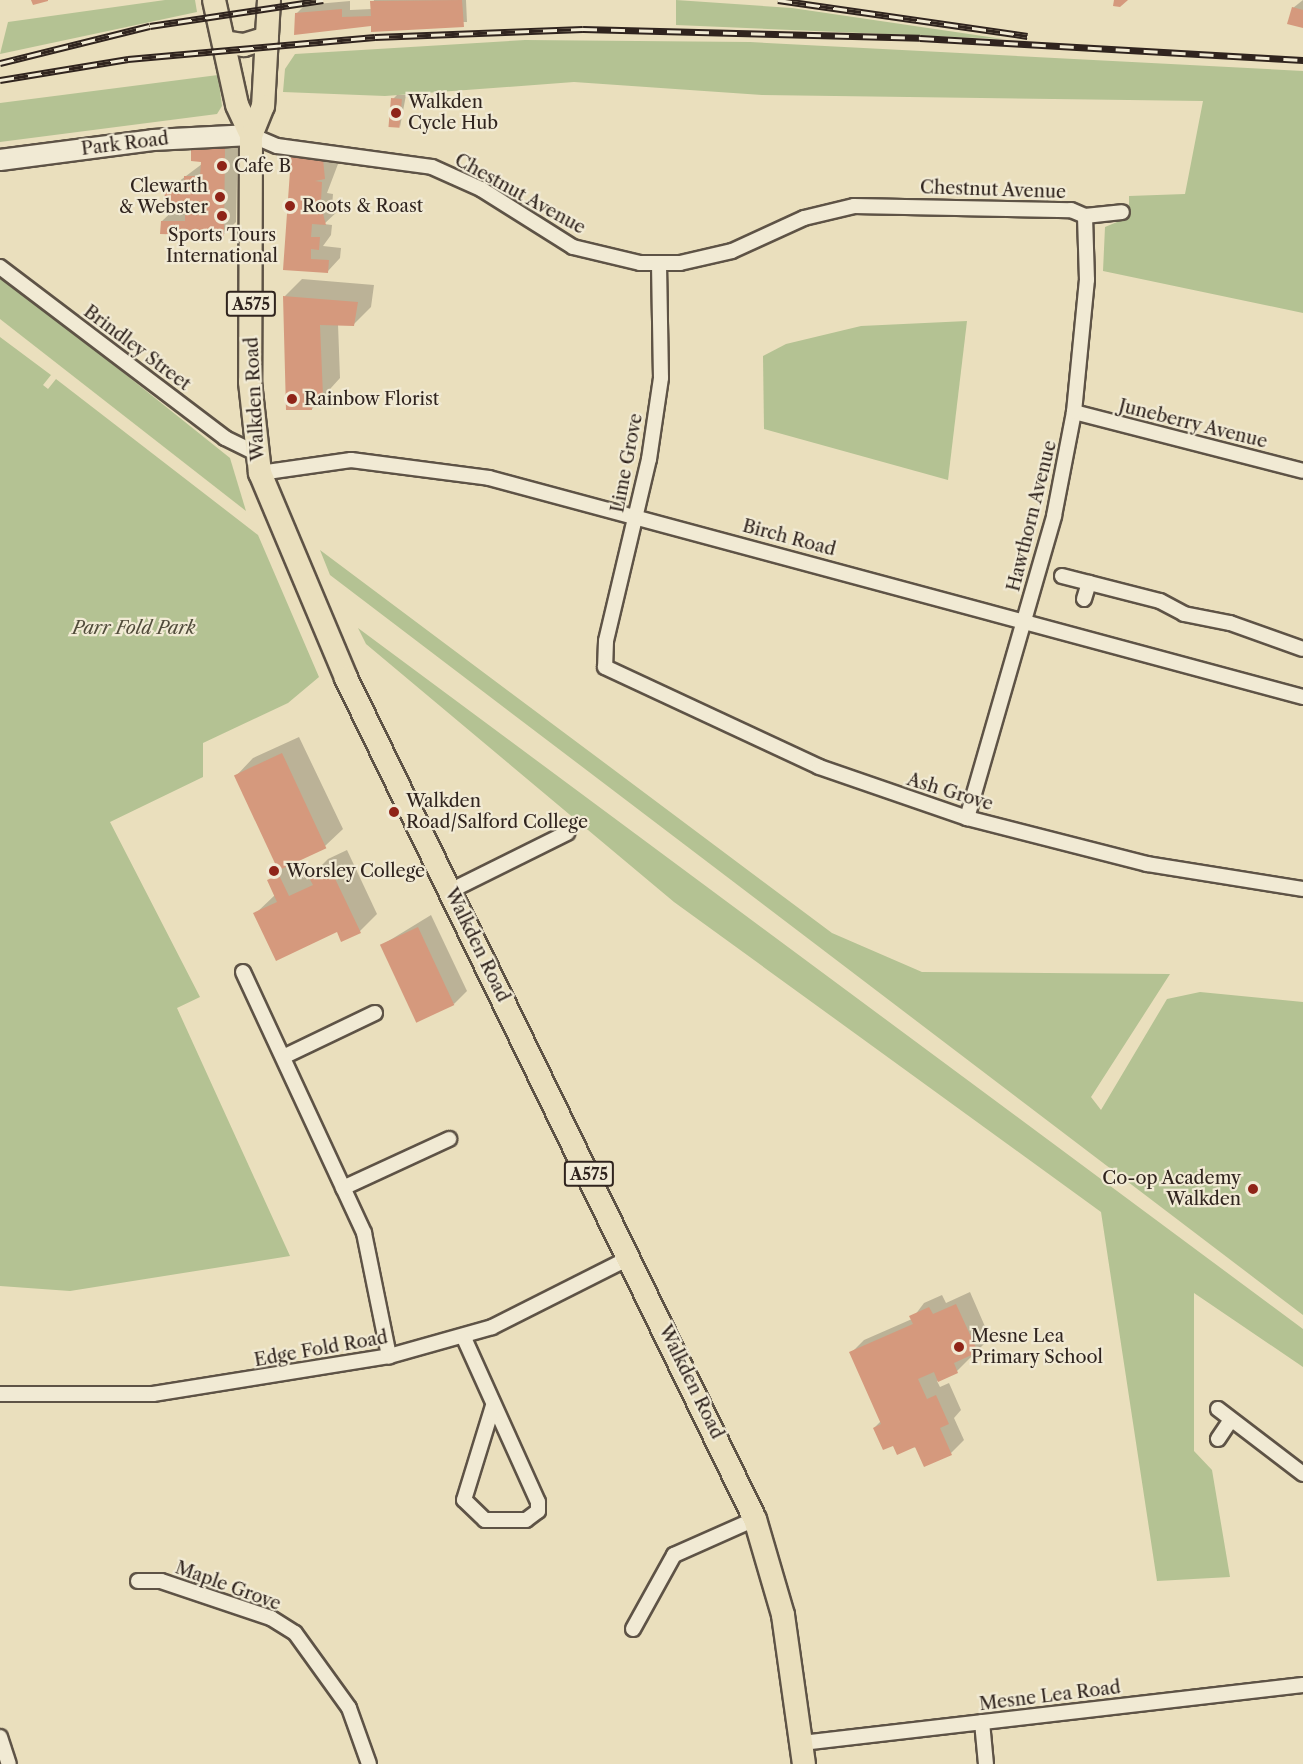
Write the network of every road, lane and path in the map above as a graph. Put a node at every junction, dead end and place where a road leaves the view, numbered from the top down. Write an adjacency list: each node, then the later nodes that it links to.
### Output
1 (214, 0): 4 (main road, A575)
2 (269, 0): 3 (main road, Walkden Road / A575)
3 (267, 38): 4 (main road); 5 (main road, Walkden Road / A575)
4 (224, 42): 5 (main road, A575)
5 (251, 135): 6 (street, Park Road); 9 (street, Chestnut Avenue); 12 (main road, Walkden Road / A575)
6 (0, 160)
7 (1122, 212): 8 (street, Chestnut Avenue)
8 (1084, 216): 9 (street, Chestnut Avenue); 11 (street, Hawthorn Avenue)
9 (659, 264): 14 (street, Lime Grove)
10 (0, 267): 12 (street, Brindley Street)
11 (1074, 412): 13 (street, Juneberry Avenue); 18 (street, Hawthorn Avenue)
12 (258, 463): 14 (street, Birch Road); 25 (main road, Walkden Road / A575)
13 (1303, 471)
14 (636, 515): 18 (street, Birch Road); 20 (street, Lime Grove)
15 (1062, 576): 16 (street)
16 (1089, 583): 17 (street); 19 (street)
17 (1084, 599)
18 (1025, 619): 21 (street, Birch Road); 22 (street, Hawthorn Avenue)
19 (1303, 649)
20 (605, 667): 22 (street, Ash Grove)
21 (1303, 697)
22 (967, 818): 24 (street, Ash Grove)
23 (567, 833): 25 (street)
24 (1303, 889)
25 (450, 891): 31 (main road, Walkden Road / A575)
26 (243, 972): 28 (street)
27 (375, 1013): 28 (street)
28 (282, 1057): 30 (street)
29 (449, 1139): 30 (street)
30 (343, 1188): 33 (street)
31 (629, 1258): 32 (street, Edge Fold Road); 40 (main road, Walkden Road / A575)
32 (464, 1338): 33 (street, Edge Fold Road); 35 (street)
33 (389, 1356): 34 (street, Edge Fold Road)
34 (0, 1394)
35 (493, 1406): 35 (street)
36 (1218, 1409): 37 (street)
37 (1231, 1420): 38 (street); 39 (street)
38 (1218, 1439)
39 (1303, 1474)
40 (755, 1519): 42 (street); 46 (main road, Walkden Road / A575)
41 (138, 1581): 48 (street, Maple Grove)
42 (633, 1629)
43 (1303, 1685): 44 (street, Mesne Lea Road)
44 (982, 1722): 46 (street, Mesne Lea Road); 49 (street)
45 (0, 1737): 47 (street)
46 (803, 1754)
47 (9, 1764)
48 (369, 1764)
49 (986, 1764)

